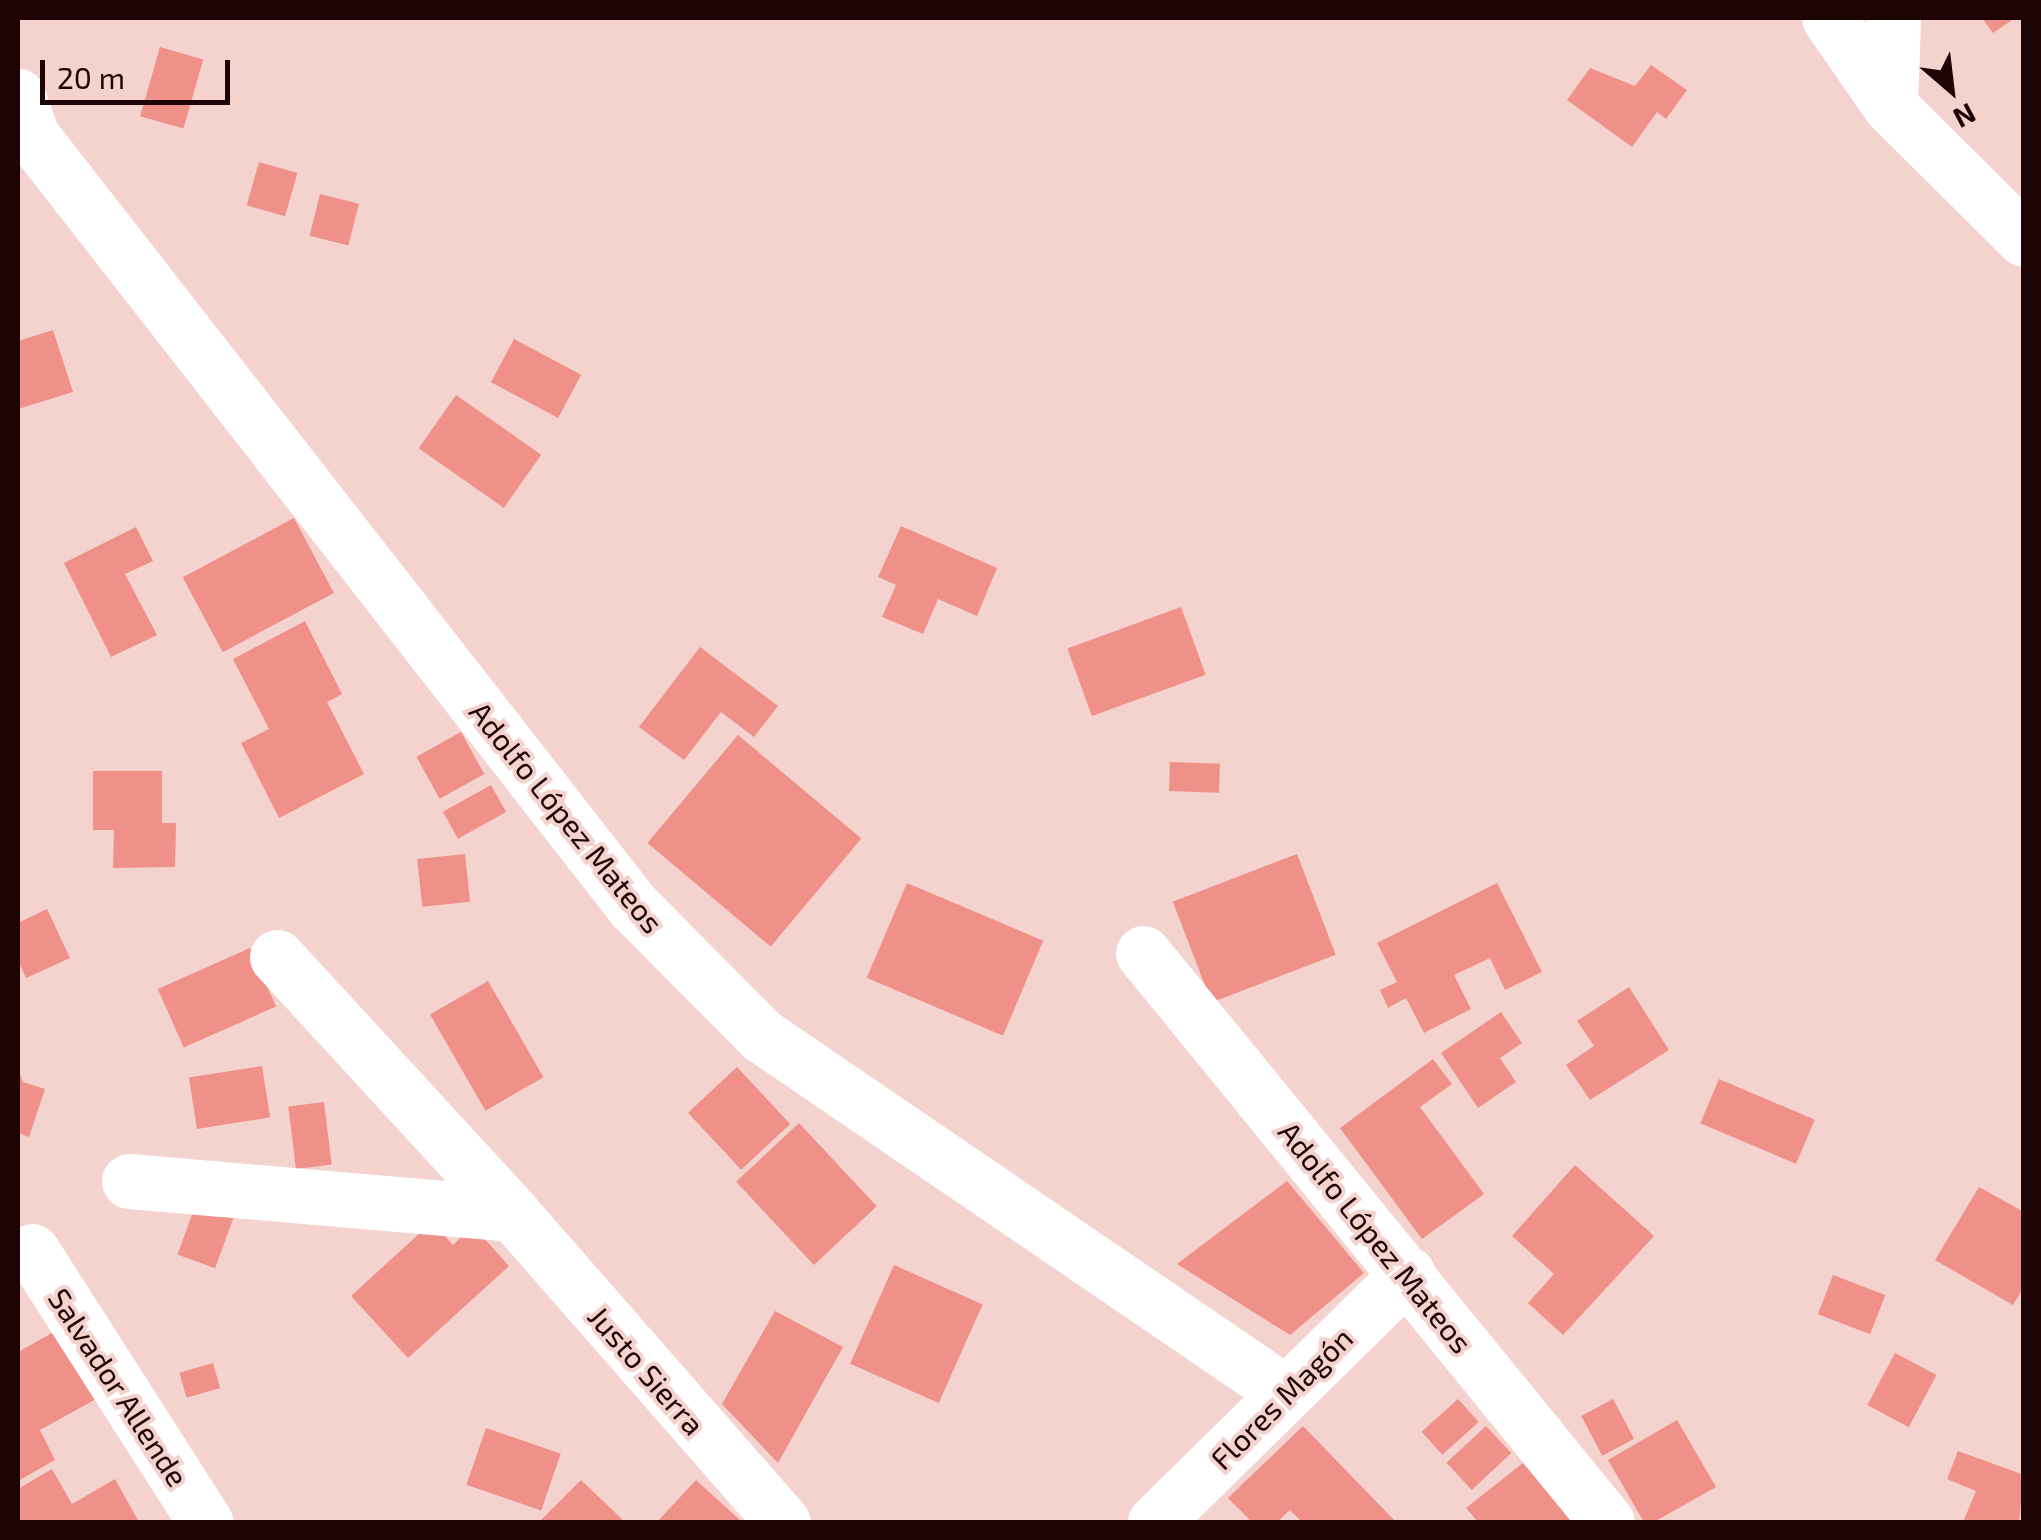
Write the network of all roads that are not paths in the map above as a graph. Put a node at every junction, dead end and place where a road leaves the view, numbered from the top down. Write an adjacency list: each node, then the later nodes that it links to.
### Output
1 (1829, 18): 3 (main road)
2 (1893, 18): 3 (main road)
3 (1890, 106): 5 (main road)
4 (25, 116): 12 (main road, Adolfo López Mateos)
5 (2024, 239)
6 (1144, 953): 11 (main road, Adolfo López Mateos)
7 (277, 957): 9 (main road, Justo Sierra)
8 (130, 1181): 9 (main road)
9 (513, 1214): 14 (main road, Justo Sierra)
10 (32, 1252): 13 (main road, Salvador Allende)
11 (1407, 1274): 12 (main road, Flores Magón); 16 (main road, Adolfo López Mateos)
12 (1286, 1393): 15 (main road, Flores Magón)
13 (205, 1522)
14 (784, 1522)
15 (1156, 1522)
16 (1607, 1522)

